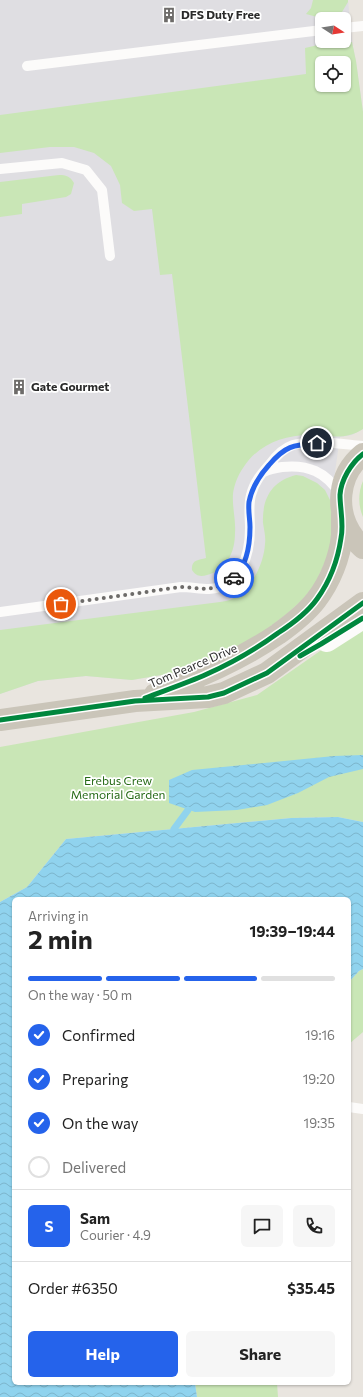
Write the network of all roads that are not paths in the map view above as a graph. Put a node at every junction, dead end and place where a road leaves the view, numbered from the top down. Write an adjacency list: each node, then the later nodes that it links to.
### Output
1 (363, 26): 2 (lane)
2 (351, 27)
3 (315, 31): 4 (lane)
4 (27, 66)
5 (0, 170): 6 (lane)
6 (110, 256)
7 (363, 446): 9 (lane)
8 (363, 454): 10 (main road, Tom Pearce Drive)
9 (261, 474): 10 (lane); 13 (lane)
10 (341, 504): 11 (main road); 16 (main road, Tom Pearce Drive)
11 (363, 548)
12 (363, 603): 15 (main road, Tom Pearce Drive)
13 (0, 612)
14 (363, 618): 15 (street)
15 (267, 673): 16 (main road, Tom Pearce Drive)
16 (136, 701): 17 (main road, Tom Pearce Drive)
17 (0, 720)
18 (351, 1107): 19 (lane)
19 (363, 1109)

